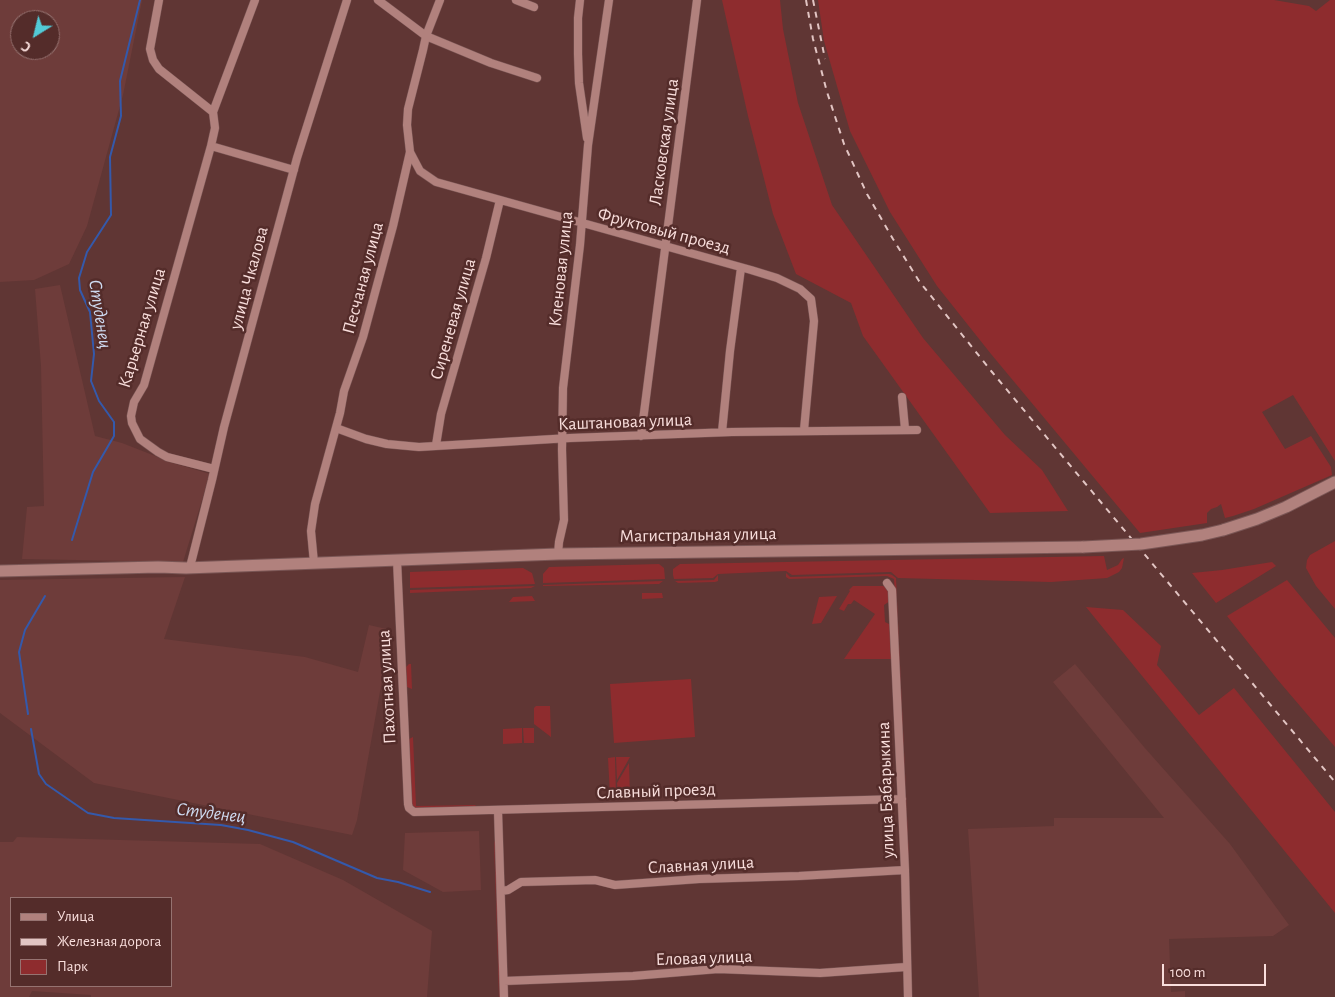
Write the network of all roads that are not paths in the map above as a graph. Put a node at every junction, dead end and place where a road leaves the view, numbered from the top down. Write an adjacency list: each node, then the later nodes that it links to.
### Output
1 (159, 0): 13 (street)
2 (255, 0): 13 (street, Карьерная улица)
3 (347, 0): 17 (street, улица Чкалова)
4 (378, 0): 11 (street)
5 (440, 0): 11 (street, Песчаная улица)
6 (516, 0): 10 (street)
7 (580, 0): 14 (street)
8 (609, 0): 14 (street, Кленовая улица)
9 (698, 0): 20 (street, Ласковская улица)
10 (534, 7)
11 (426, 36): 12 (street); 16 (street, Песчаная улица)
12 (537, 78)
13 (213, 112): 15 (street, Карьерная улица)
14 (588, 145): 19 (street, Кленовая улица)
15 (211, 146): 17 (street); 31 (street, Карьерная улица)
16 (410, 152): 18 (street, Фруктовый проезд); 23 (street, Песчаная улица)
17 (294, 170): 31 (street, улица Чкалова)
18 (500, 200): 19 (street, Фруктовый проезд); 30 (street, Сиреневая улица)
19 (581, 224): 20 (street, Фруктовый проезд); 29 (street, Кленовая улица)
20 (665, 246): 21 (street, Фруктовый проезд); 28 (street, Ласковская улица)
21 (741, 268): 25 (street, Фруктовый проезд); 27 (street)
22 (902, 397): 24 (street)
23 (336, 428): 30 (street, Каштановая улица); 35 (street, Песчаная улица)
24 (905, 429): 25 (street, Каштановая улица); 26 (street, Каштановая улица)
25 (804, 430): 27 (street, Каштановая улица)
26 (917, 430)
27 (722, 432): 28 (street, Каштановая улица)
28 (641, 436): 29 (street, Каштановая улица)
29 (562, 438): 30 (street, Каштановая улица); 33 (street, Кленовая улица)
30 (436, 446)
31 (214, 469): 36 (street, улица Чкалова)
32 (1335, 482): 33 (main road, Магистральная улица, bridge)
33 (558, 554): 34 (main road, Магистральная улица)
34 (397, 560): 35 (main road, Магистральная улица); 41 (street, Пахотная улица)
35 (314, 563): 36 (main road, Магистральная улица)
36 (190, 567): 37 (main road, Магистральная улица)
37 (0, 571)
38 (887, 583): 39 (street, улица Бабарыкина)
39 (902, 799): 40 (street, Славный проезд); 42 (street, улица Бабарыкина)
40 (498, 810): 41 (street, Славный проезд); 43 (street)
41 (411, 811)
42 (905, 870): 43 (street, Славная улица); 44 (street, улица Бабарыкина)
43 (501, 891): 45 (street)
44 (906, 968): 45 (street, Еловая улица); 47 (street, улица Бабарыкина)
45 (504, 980): 46 (street)
46 (504, 997)
47 (908, 997)

